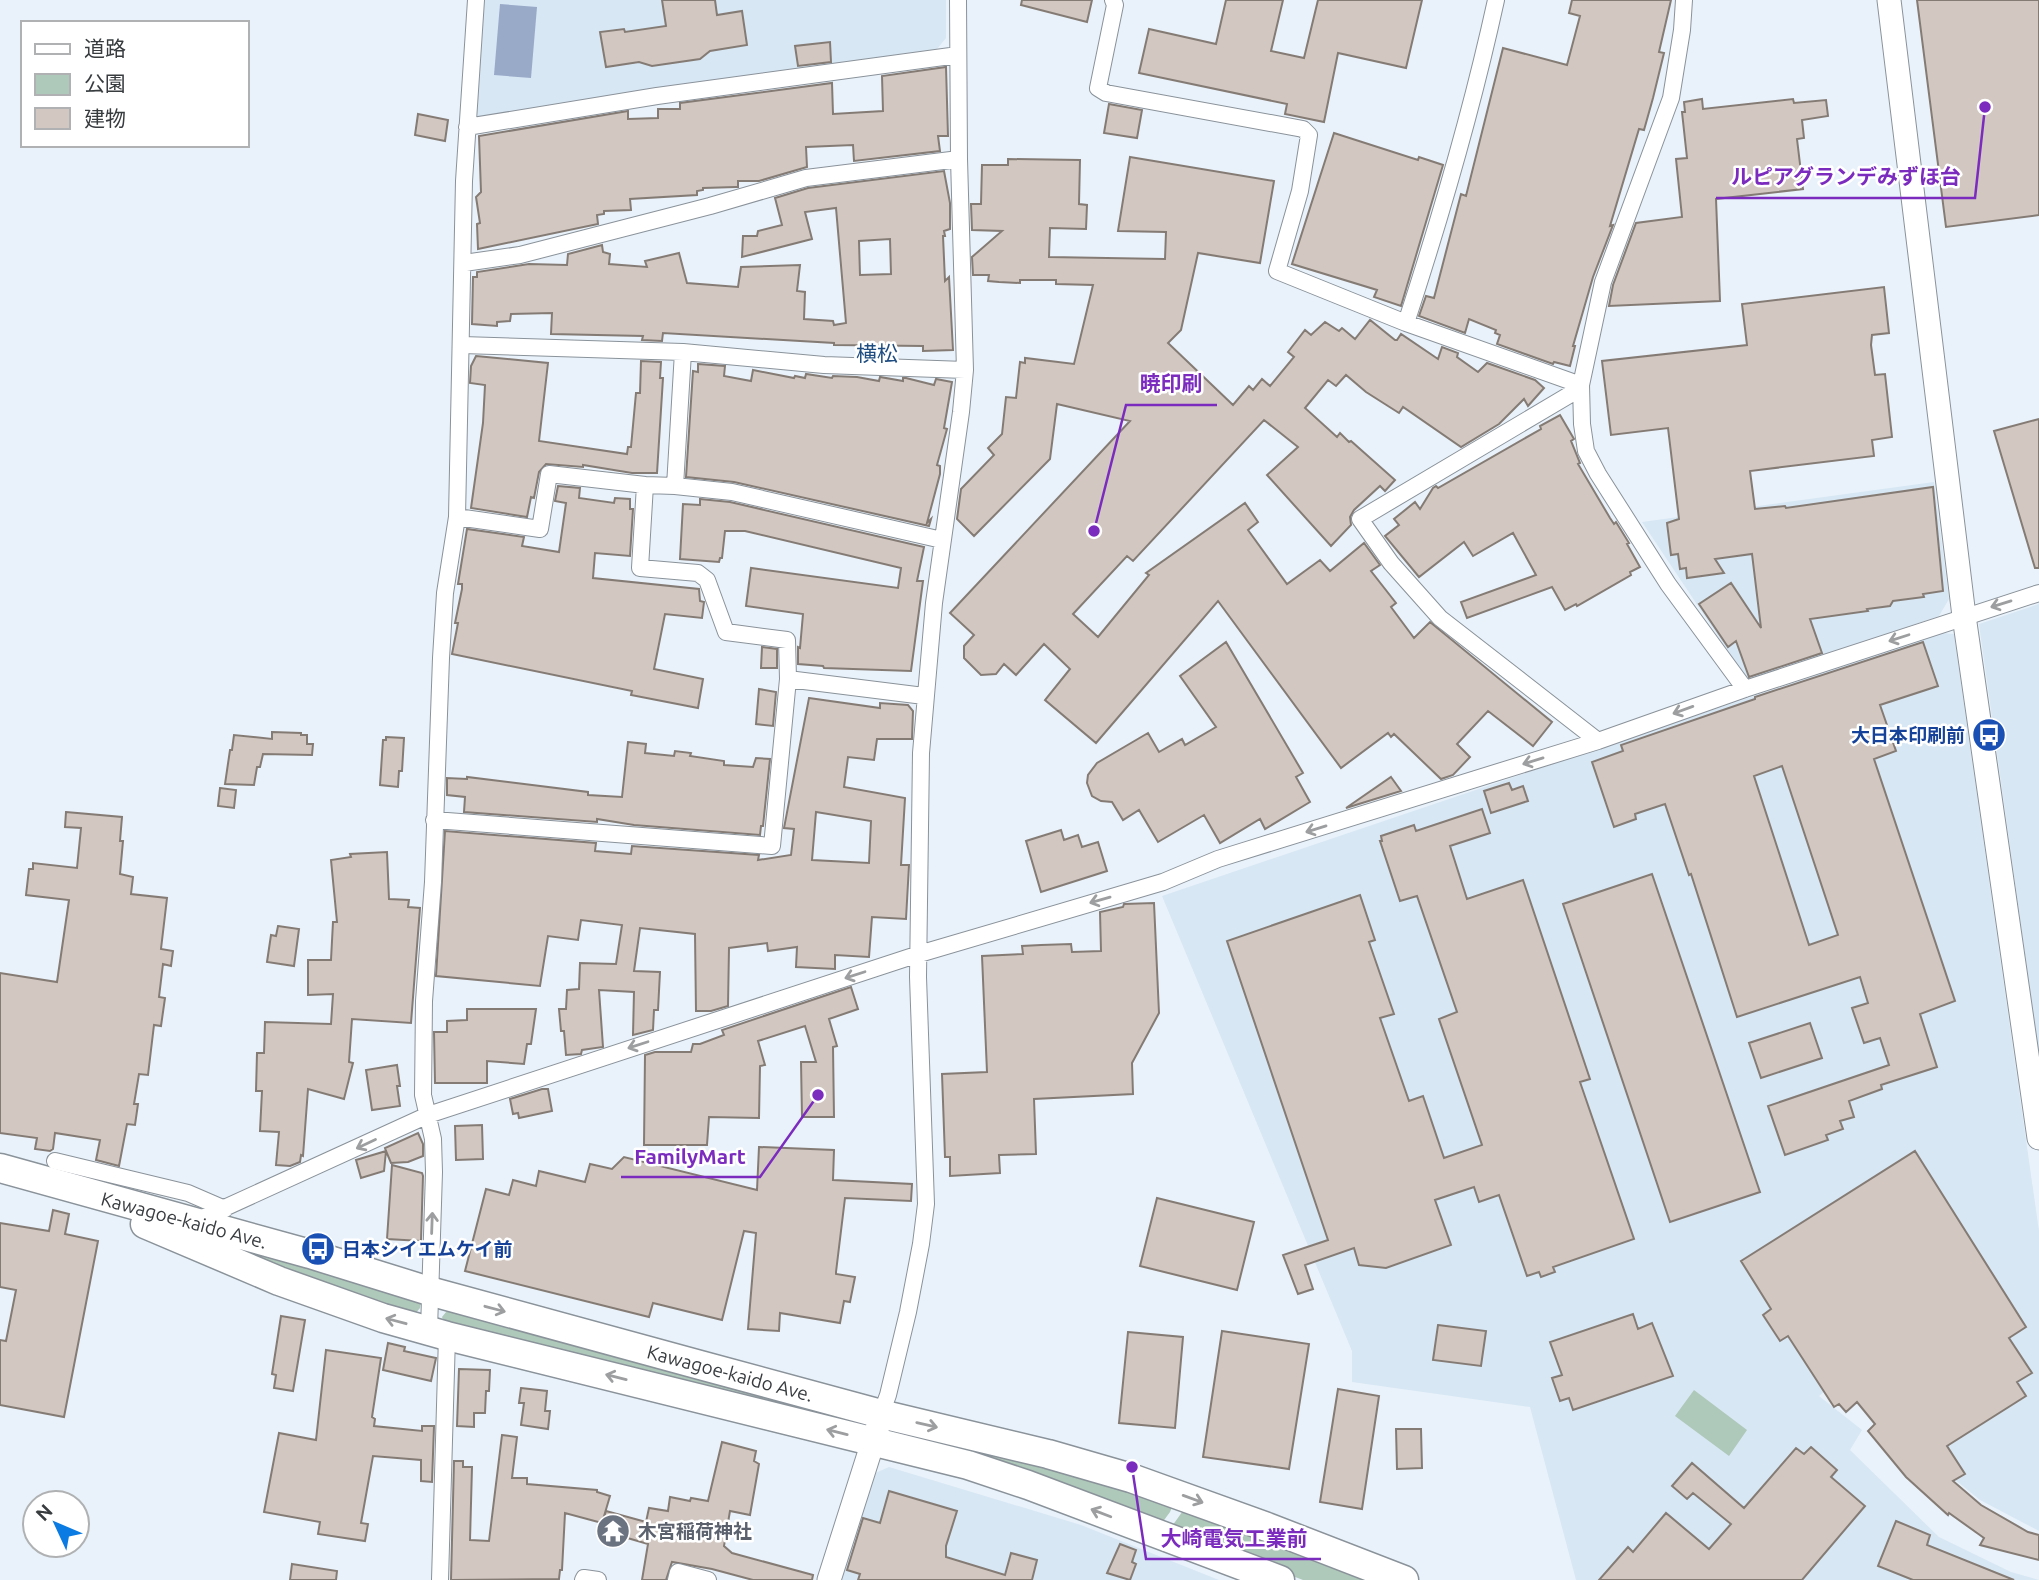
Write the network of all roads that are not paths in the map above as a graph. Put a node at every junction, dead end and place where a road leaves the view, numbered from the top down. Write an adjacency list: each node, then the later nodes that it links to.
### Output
1 (476, 0): 8 (street)
2 (958, 0): 7 (street)
3 (1113, 0): 11 (street)
4 (1496, 0): 11 (street)
5 (1684, 0): 15 (street)
6 (1889, 0): 21 (street)
7 (958, 55): 8 (street); 9 (street)
8 (467, 127): 10 (street)
9 (959, 159): 10 (street); 14 (street)
10 (464, 263): 12 (street)
11 (1406, 323): 15 (street)
12 (462, 345): 13 (street); 18 (street)
13 (683, 352): 14 (street); 17 (street)
14 (965, 370): 19 (street)
15 (1581, 387): 23 (street); 25 (street)
16 (645, 485): 17 (street); 18 (street); 22 (street)
17 (675, 486): 19 (street)
18 (457, 517): 26 (street)
19 (942, 540): 24 (street)
20 (2039, 593): 21 (street, one-way to 21)
21 (1964, 616): 23 (street, one-way to 23); 29 (street)
22 (788, 679): 24 (street); 26 (street)
23 (1745, 689): 25 (street, one-way to 25)
24 (925, 696): 27 (street)
25 (1598, 741): 27 (street, one-way to 27)
26 (434, 820): 28 (street)
27 (919, 954): 28 (street, one-way to 28); 36 (street)
28 (428, 1115): 32 (street, one-way to 32); 34 (street, one-way to 28)
29 (2039, 1138)
30 (0, 1168): 31 (highway, Kawagoe-kaido Ave.)
31 (52, 1172): 32 (street); 33 (highway, Kawagoe-kaido Ave.); 35 (highway, Kawagoe-kaido Ave., one-way to 31)
32 (225, 1209): 33 (street)
33 (194, 1222): 34 (highway, Kawagoe-kaido Ave.)
34 (429, 1291): 35 (street); 36 (highway, Kawagoe-kaido Ave., one-way to 36)
35 (438, 1333): 36 (highway, Kawagoe-kaido Ave., one-way to 35); 37 (street)
36 (877, 1428): 42 (street); 43 (highway, Kawagoe-kaido Ave., one-way to 36); 44 (highway, Kawagoe-kaido Ave., one-way to 44)
37 (440, 1580)
38 (583, 1580): 39 (street)
39 (598, 1580)
40 (676, 1580): 41 (street)
41 (708, 1580)
42 (829, 1580)
43 (1280, 1580)
44 (1404, 1580)

